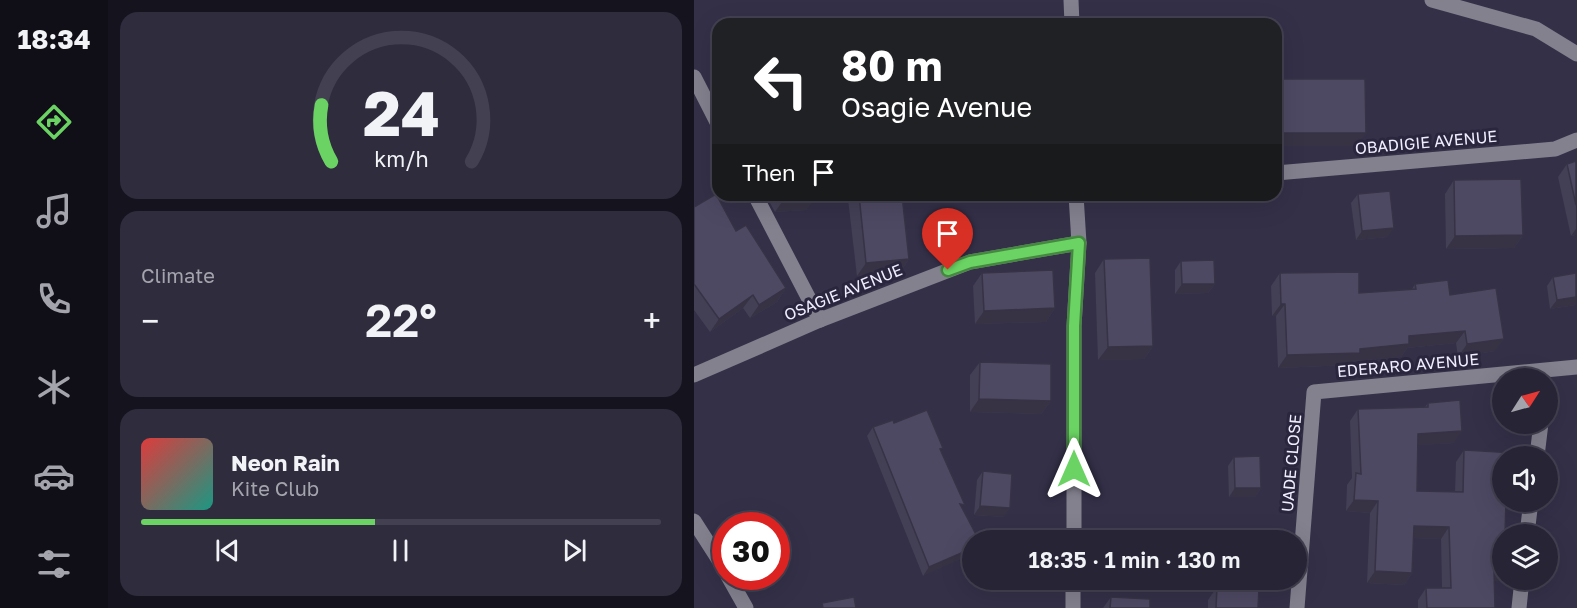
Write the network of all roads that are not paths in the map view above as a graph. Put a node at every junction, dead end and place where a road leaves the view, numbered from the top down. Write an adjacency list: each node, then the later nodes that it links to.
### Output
1 (1071, 0): 3 (street)
2 (1432, 0): 4 (street)
3 (1072, 18)
4 (1576, 54)
5 (694, 77): 6 (street)
6 (712, 112)
7 (1576, 140): 8 (street, OBADIGIE AVENUE)
8 (1282, 172)
9 (758, 201): 12 (street)
10 (1076, 201): 11 (street)
11 (1079, 243): 12 (street, OSAGIE AVENUE); 19 (street)
12 (820, 320): 15 (street, OSAGIE AVENUE)
13 (1576, 368): 14 (street, EDERARO AVENUE)
14 (1558, 372)
15 (694, 375)
16 (1492, 378): 17 (street, EDERARO AVENUE)
17 (1314, 392): 26 (street, UADE CLOSE)
18 (694, 521): 20 (street)
19 (1074, 530)
20 (712, 549)
21 (736, 590): 24 (street)
22 (1074, 590): 25 (street)
23 (1521, 590): 27 (street)
24 (746, 608)
25 (1073, 608)
26 (1297, 608)
27 (1519, 608)

